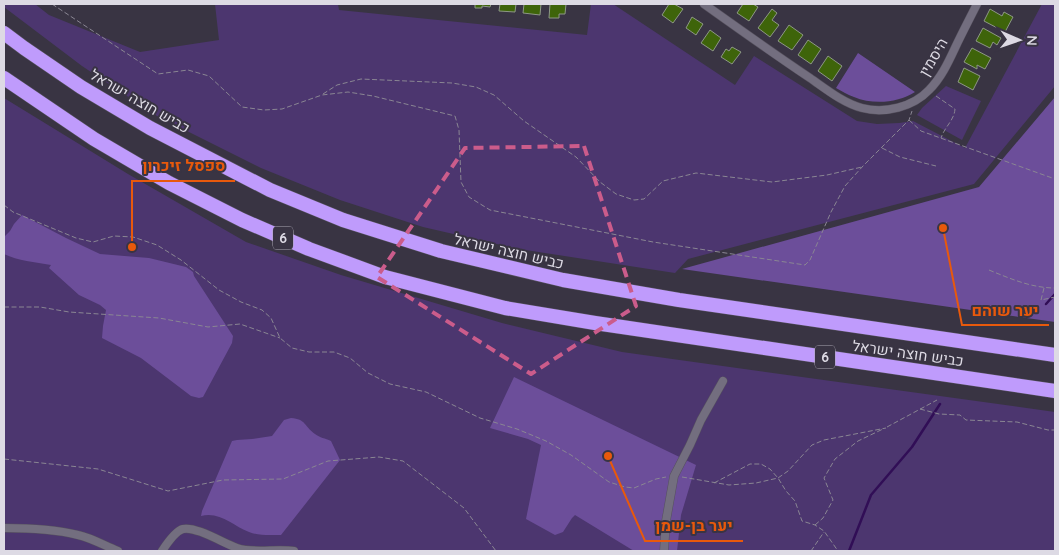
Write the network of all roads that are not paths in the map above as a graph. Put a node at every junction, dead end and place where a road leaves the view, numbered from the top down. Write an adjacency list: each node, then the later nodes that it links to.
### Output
1 (704, 4): 2 (street, היסמין)
2 (977, 4)
3 (4, 32): 5 (highway, כביש חוצה ישראל / 6)
4 (4, 78): 7 (highway, כביש חוצה ישראל / 6)
5 (1055, 355)
6 (723, 381): 12 (street)
7 (1055, 391)
8 (4, 528): 9 (street)
9 (118, 551)
10 (162, 551): 11 (street)
11 (294, 551)
12 (664, 551)

